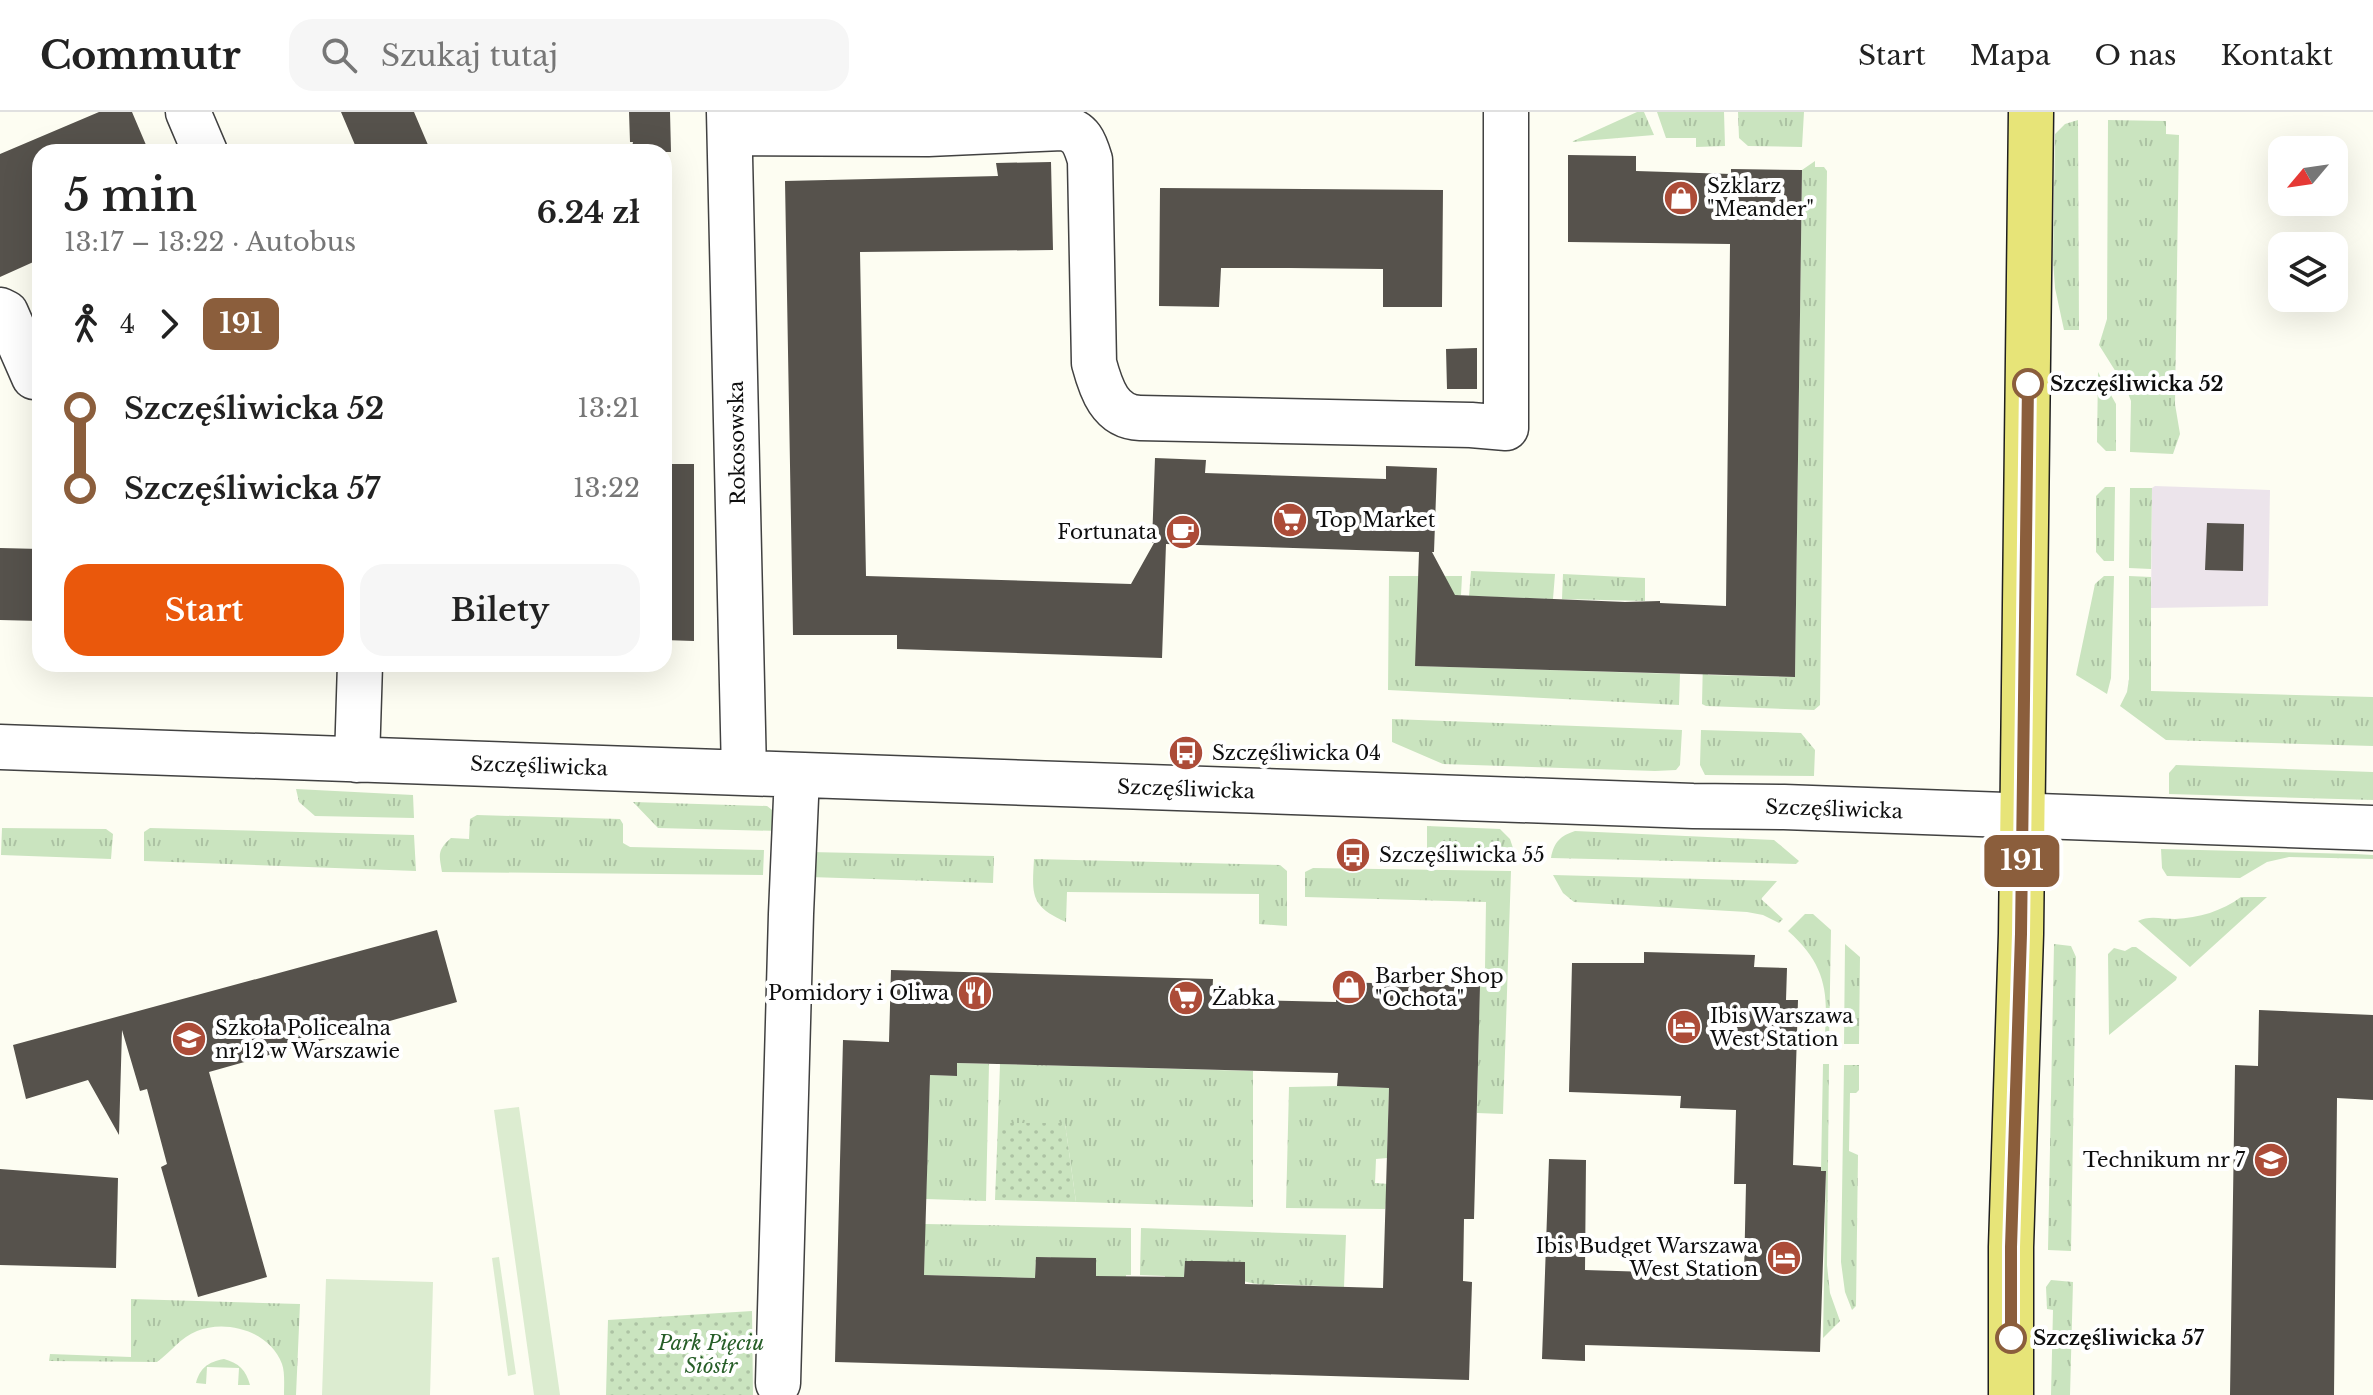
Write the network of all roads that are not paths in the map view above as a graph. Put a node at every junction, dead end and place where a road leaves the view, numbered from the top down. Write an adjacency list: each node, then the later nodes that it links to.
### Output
1 (188, 112): 5 (street)
2 (1506, 112): 4 (street)
3 (2031, 112): 13 (main road)
4 (730, 122): 11 (street, Rokosowska)
5 (202, 144)
6 (0, 310): 7 (street)
7 (32, 372)
8 (360, 672): 10 (street)
9 (0, 747): 10 (street, Szczęśliwicka)
10 (357, 760): 11 (street, Szczęśliwicka)
11 (744, 773): 12 (street, Szczęśliwicka)
12 (797, 775): 13 (street, Szczęśliwicka); 15 (street)
13 (2022, 817): 14 (street, Szczęśliwicka); 16 (main road)
14 (2373, 828)
15 (778, 1383)
16 (2011, 1395)

